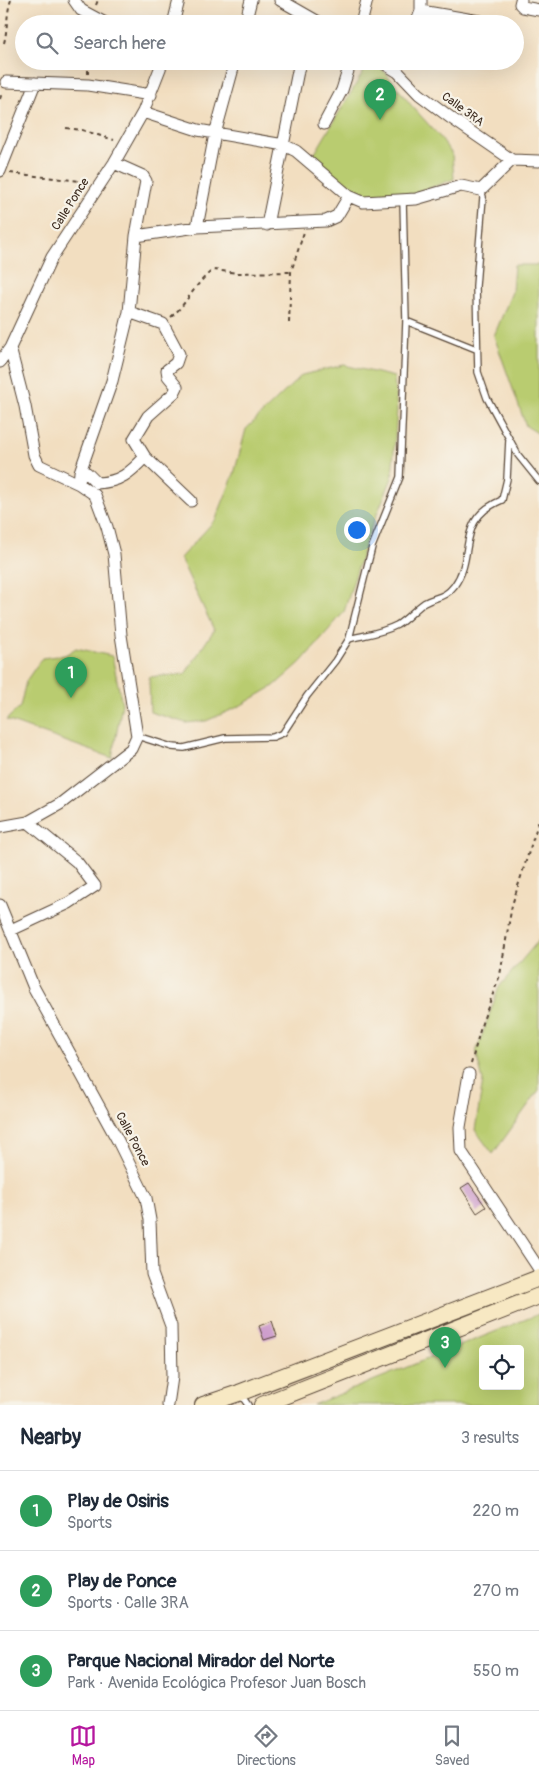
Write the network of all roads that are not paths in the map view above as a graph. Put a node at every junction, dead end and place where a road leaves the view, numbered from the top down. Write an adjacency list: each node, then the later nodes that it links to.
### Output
1 (74, 0): 9 (street)
2 (179, 0): 10 (street)
3 (251, 0): 11 (street)
4 (280, 0): 12 (street)
5 (368, 0): 13 (street)
6 (520, 0): 8 (street)
7 (421, 6): 14 (street)
8 (539, 10)
9 (90, 15)
10 (175, 15)
11 (247, 15)
12 (304, 15)
13 (364, 15)
14 (459, 15)
15 (159, 70): 22 (street, Calle Ponce)
16 (233, 70): 25 (street)
17 (298, 70): 26 (street)
18 (348, 70): 24 (street)
19 (402, 70): 27 (street, Calle 3RA)
20 (6, 82): 21 (street)
21 (35, 83): 22 (street); 30 (street)
22 (151, 94): 23 (street, Calle Ponce)
23 (144, 112): 25 (street); 29 (street, Calle Ponce)
24 (324, 124)
25 (215, 134): 26 (street); 35 (street)
26 (284, 145): 32 (street); 34 (street)
27 (512, 160): 28 (street); 31 (street)
28 (539, 161)
29 (114, 163): 36 (street); 39 (street, Calle Ponce)
30 (0, 171)
31 (481, 190): 33 (street); 40 (lane)
32 (349, 196): 33 (street); 34 (street)
33 (403, 200): 38 (lane)
34 (267, 224): 35 (street)
35 (197, 227): 36 (street)
36 (136, 236): 37 (street)
37 (129, 312): 43 (street); 44 (street)
38 (406, 321): 40 (lane); 48 (lane)
39 (10, 348): 41 (street, Calle Ponce); 46 (street)
40 (476, 349): 42 (lane)
41 (0, 362)
42 (509, 438): 45 (lane); 48 (lane)
43 (145, 457): 44 (street); 47 (street)
44 (80, 472): 46 (street)
45 (539, 481)
46 (79, 484): 49 (street)
47 (191, 501)
48 (349, 639): 49 (lane)
49 (137, 736): 50 (street)
50 (28, 822): 51 (street); 53 (street)
51 (0, 827)
52 (0, 905): 53 (street, Calle Ponce)
53 (11, 930): 59 (street, Calle Ponce)
54 (469, 1074): 55 (street)
55 (539, 1268)
56 (539, 1278): 58 (street)
57 (539, 1296): 61 (street)
58 (244, 1399): 60 (street)
59 (168, 1405)
60 (203, 1405)
61 (262, 1405)

